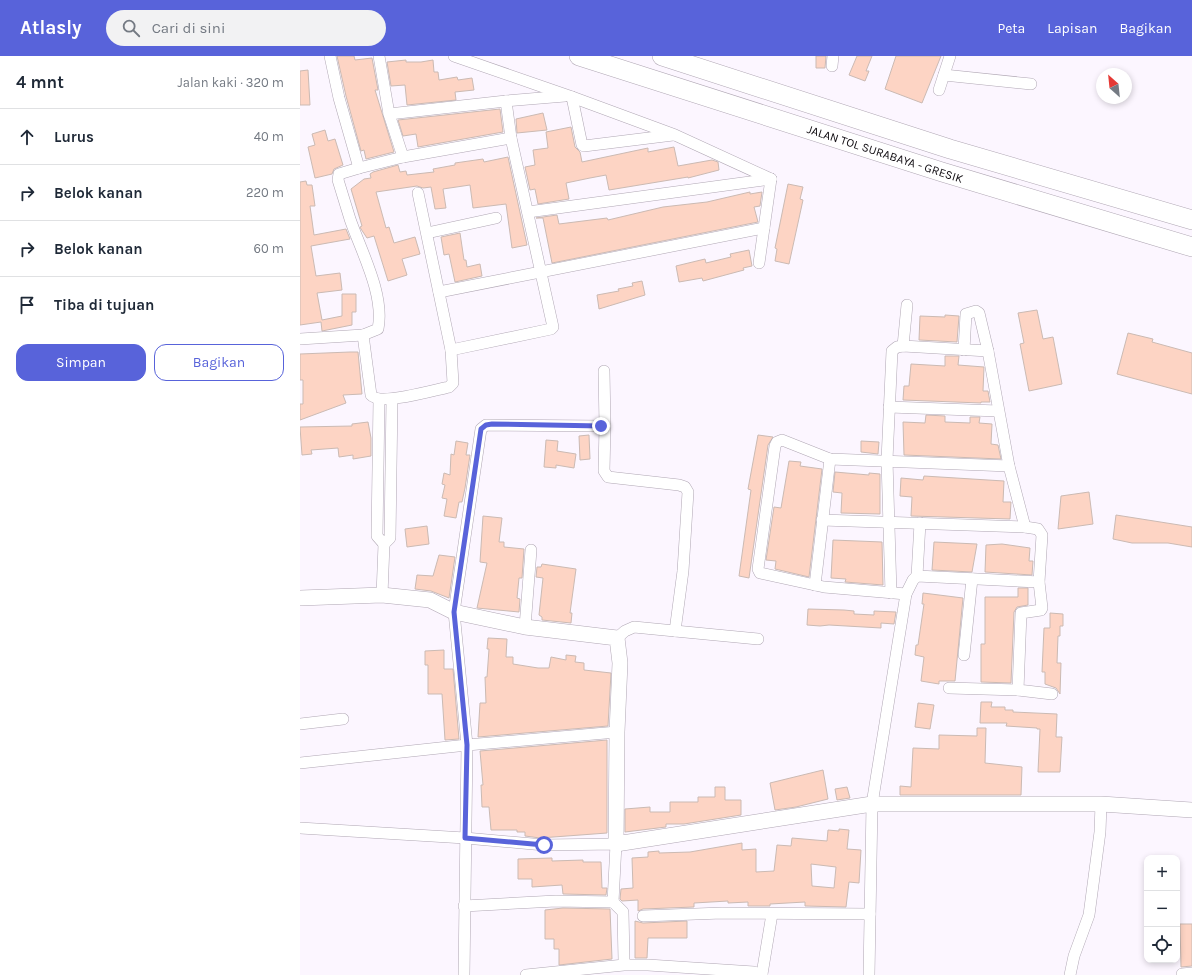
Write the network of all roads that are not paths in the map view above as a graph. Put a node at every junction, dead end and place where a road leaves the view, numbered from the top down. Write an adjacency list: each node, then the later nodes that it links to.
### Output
1 (330, 56): 16 (street)
2 (379, 56): 12 (street)
3 (454, 56): 10 (street)
4 (579, 56): 24 (highway, JALAN TOL SURABAYA - GRESIK)
5 (662, 56): 21 (highway)
6 (950, 56): 7 (street)
7 (944, 75): 8 (street); 9 (street)
8 (1031, 84)
9 (939, 90)
10 (571, 96): 11 (street); 13 (street); 13 (street)
11 (506, 101): 12 (street); 14 (street)
12 (389, 114): 15 (street)
13 (675, 135): 17 (street)
14 (511, 138): 15 (street); 19 (street)
15 (403, 157): 16 (street)
16 (359, 168): 29 (street)
17 (771, 179): 19 (street); 22 (street)
18 (418, 193): 23 (street)
19 (528, 212): 26 (street)
20 (496, 218): 23 (street)
21 (1192, 220)
22 (764, 228): 25 (street); 26 (street)
23 (427, 233): 27 (street)
24 (1192, 247)
25 (759, 262)
26 (541, 271): 27 (street); 32 (street)
27 (439, 292): 32 (street)
28 (907, 305): 31 (street)
29 (363, 335): 30 (street); 37 (street)
30 (300, 339)
31 (903, 346): 33 (street); 38 (street)
32 (450, 350): 36 (street)
33 (964, 350): 34 (street); 34 (street)
34 (988, 351): 39 (street)
35 (604, 371): 40 (street)
36 (392, 399): 37 (street); 43 (street)
37 (380, 400): 42 (street)
38 (888, 407): 39 (street); 44 (street)
39 (998, 410): 45 (street)
40 (605, 426): 60 (street); 62 (street)
41 (830, 459): 44 (street); 46 (street); 55 (street)
42 (378, 460): 43 (street); 50 (street)
43 (391, 460): 50 (street)
44 (887, 460): 45 (street); 47 (street)
45 (1009, 466): 49 (street)
46 (822, 520): 47 (street); 55 (street)
47 (888, 521): 48 (street); 56 (street)
48 (920, 522): 49 (street); 52 (street)
49 (1025, 527): 54 (street)
50 (383, 550): 58 (street)
51 (531, 550): 61 (street)
52 (917, 576): 53 (street); 57 (street)
53 (972, 579): 54 (street); 65 (street)
54 (1039, 582): 67 (street)
55 (815, 585): 56 (street)
56 (890, 593): 57 (street)
57 (906, 594): 74 (street)
58 (382, 595): 59 (street); 60 (street)
59 (300, 598)
60 (454, 612): 61 (street); 72 (street)
61 (525, 627): 63 (street)
62 (676, 631): 63 (street); 64 (street)
63 (617, 638): 71 (street)
64 (758, 639)
65 (964, 655)
66 (949, 688): 67 (street)
67 (1018, 690): 68 (street)
68 (1052, 694)
69 (343, 719): 70 (street)
70 (300, 724)
71 (617, 732): 72 (street); 79 (street)
72 (467, 745): 73 (street); 78 (street)
73 (300, 763)
74 (872, 804): 75 (street); 79 (street); 83 (street)
75 (1101, 804): 76 (street); 90 (street)
76 (1192, 810)
77 (300, 828): 78 (street)
78 (465, 838): 79 (street); 81 (street)
79 (616, 844): 80 (street)
80 (613, 902): 81 (street); 85 (street)
81 (464, 906): 87 (street)
82 (772, 914): 83 (street); 84 (street); 86 (street)
83 (870, 914): 89 (street)
84 (642, 916)
85 (624, 961)
86 (762, 974): 88 (street)
87 (464, 975)
88 (526, 975)
89 (869, 975)
90 (1070, 975)

